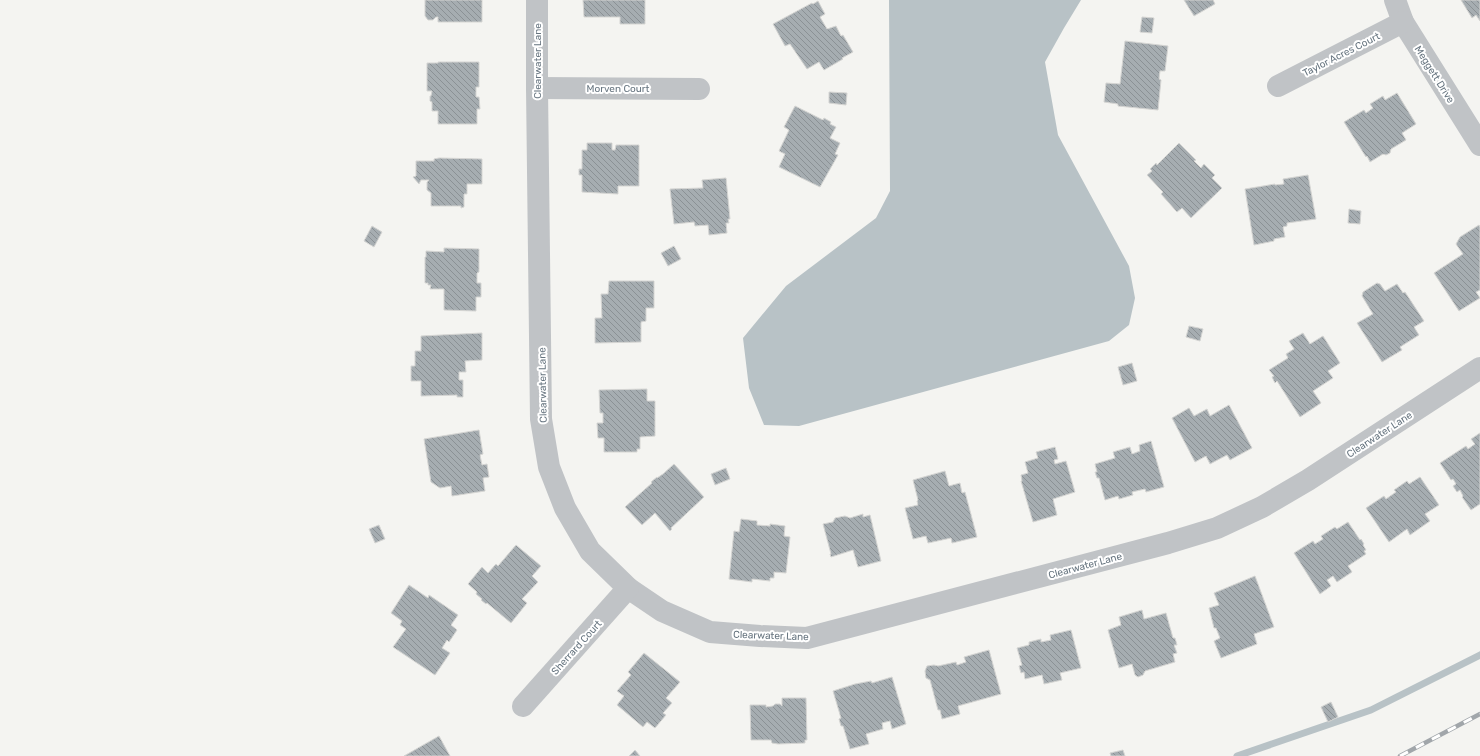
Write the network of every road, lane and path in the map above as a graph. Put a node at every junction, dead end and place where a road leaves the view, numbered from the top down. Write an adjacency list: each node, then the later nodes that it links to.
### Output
1 (537, 0): 5 (street, Clearwater Lane)
2 (1395, 0): 3 (street, Meggett Drive)
3 (1403, 22): 4 (street, Taylor Acres Court); 7 (street, Meggett Drive)
4 (1278, 86)
5 (537, 88): 6 (street, Morven Court); 9 (street, Clearwater Lane)
6 (699, 88)
7 (1480, 145)
8 (1480, 368): 9 (street, Clearwater Lane)
9 (628, 588): 10 (street, Sherrard Court)
10 (523, 706)

